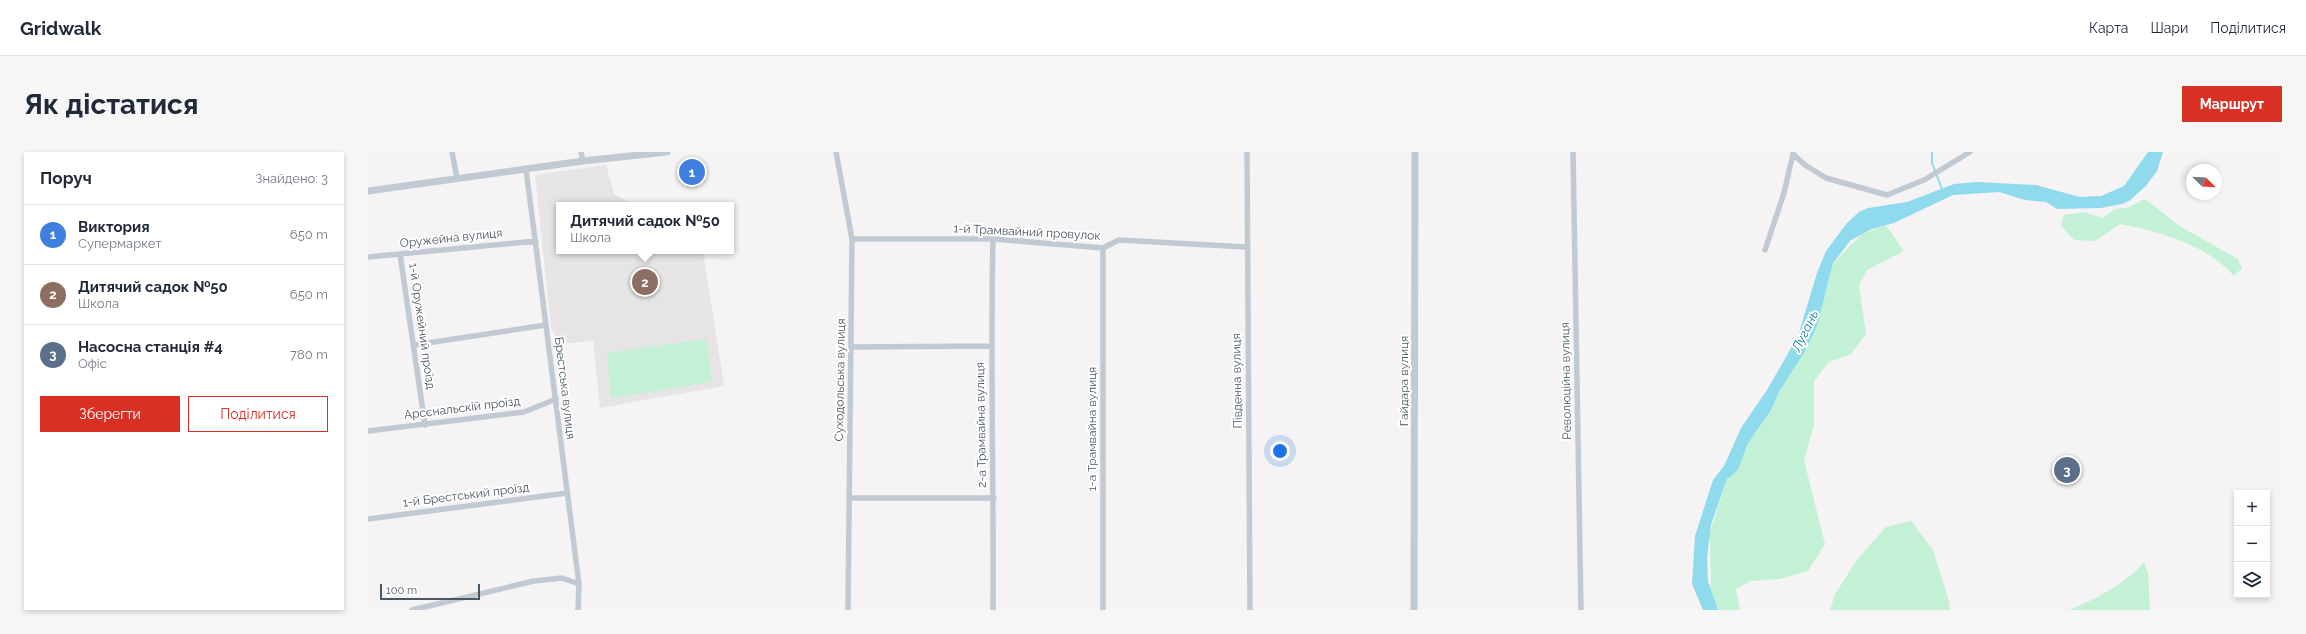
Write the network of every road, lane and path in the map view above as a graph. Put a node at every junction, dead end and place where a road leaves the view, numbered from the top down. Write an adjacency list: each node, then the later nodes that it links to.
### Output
1 (452, 152): 12 (street)
2 (581, 152): 10 (street)
3 (667, 152): 10 (street)
4 (836, 152): 14 (street, Суходольська вулиця)
5 (1246, 152): 17 (street, Південна вулиця)
6 (1415, 152): 40 (street, Гайдара вулиця)
7 (1573, 152): 41 (street, Революційна вулиця)
8 (1970, 152): 9 (street)
9 (1793, 153): 19 (street)
10 (583, 161): 11 (street)
11 (526, 169): 12 (street); 16 (street, Брестська вулиця)
12 (456, 178): 13 (street)
13 (368, 190)
14 (852, 239): 15 (street, 1-й Трамвайний провулок); 25 (street, Суходольська вулиця)
15 (992, 239): 18 (street, 1-й Трамвайний провулок); 24 (street, 2-а Трамвайна вулиця)
16 (536, 241): 20 (street, Оружейна вулиця); 22 (street, Брестська вулиця)
17 (1246, 247): 18 (street, 1-й Трамвайний провулок); 39 (street, Південна вулиця)
18 (1103, 248): 38 (street, 1-а Трамвайна вулиця)
19 (1765, 250)
20 (400, 254): 21 (street, Оружейна вулиця); 23 (street, 1-й Оружейний проїзд)
21 (368, 257)
22 (546, 325): 23 (street); 26 (street, Брестська вулиця)
23 (414, 345): 27 (street, 1-й Оружейний проїзд)
24 (990, 346): 25 (street); 31 (street, 2-а Трамвайна вулиця)
25 (851, 347): 30 (street, Суходольська вулиця)
26 (556, 399): 27 (street, Арсєнальскій проїзд); 29 (street, Брестська вулиця)
27 (424, 425): 28 (street, Арсєнальскій проїзд)
28 (368, 430)
29 (567, 493): 32 (street, 1-й Брестський проїзд); 33 (street, Брестська вулиця)
30 (850, 498): 31 (street); 36 (street, Суходольська вулиця)
31 (994, 498): 37 (street, 2-а Трамвайна вулиця)
32 (368, 519)
33 (579, 584): 34 (street); 35 (street, Брестська вулиця)
34 (412, 610)
35 (578, 610)
36 (848, 610)
37 (993, 610)
38 (1103, 610)
39 (1250, 610)
40 (1414, 610)
41 (1581, 610)

